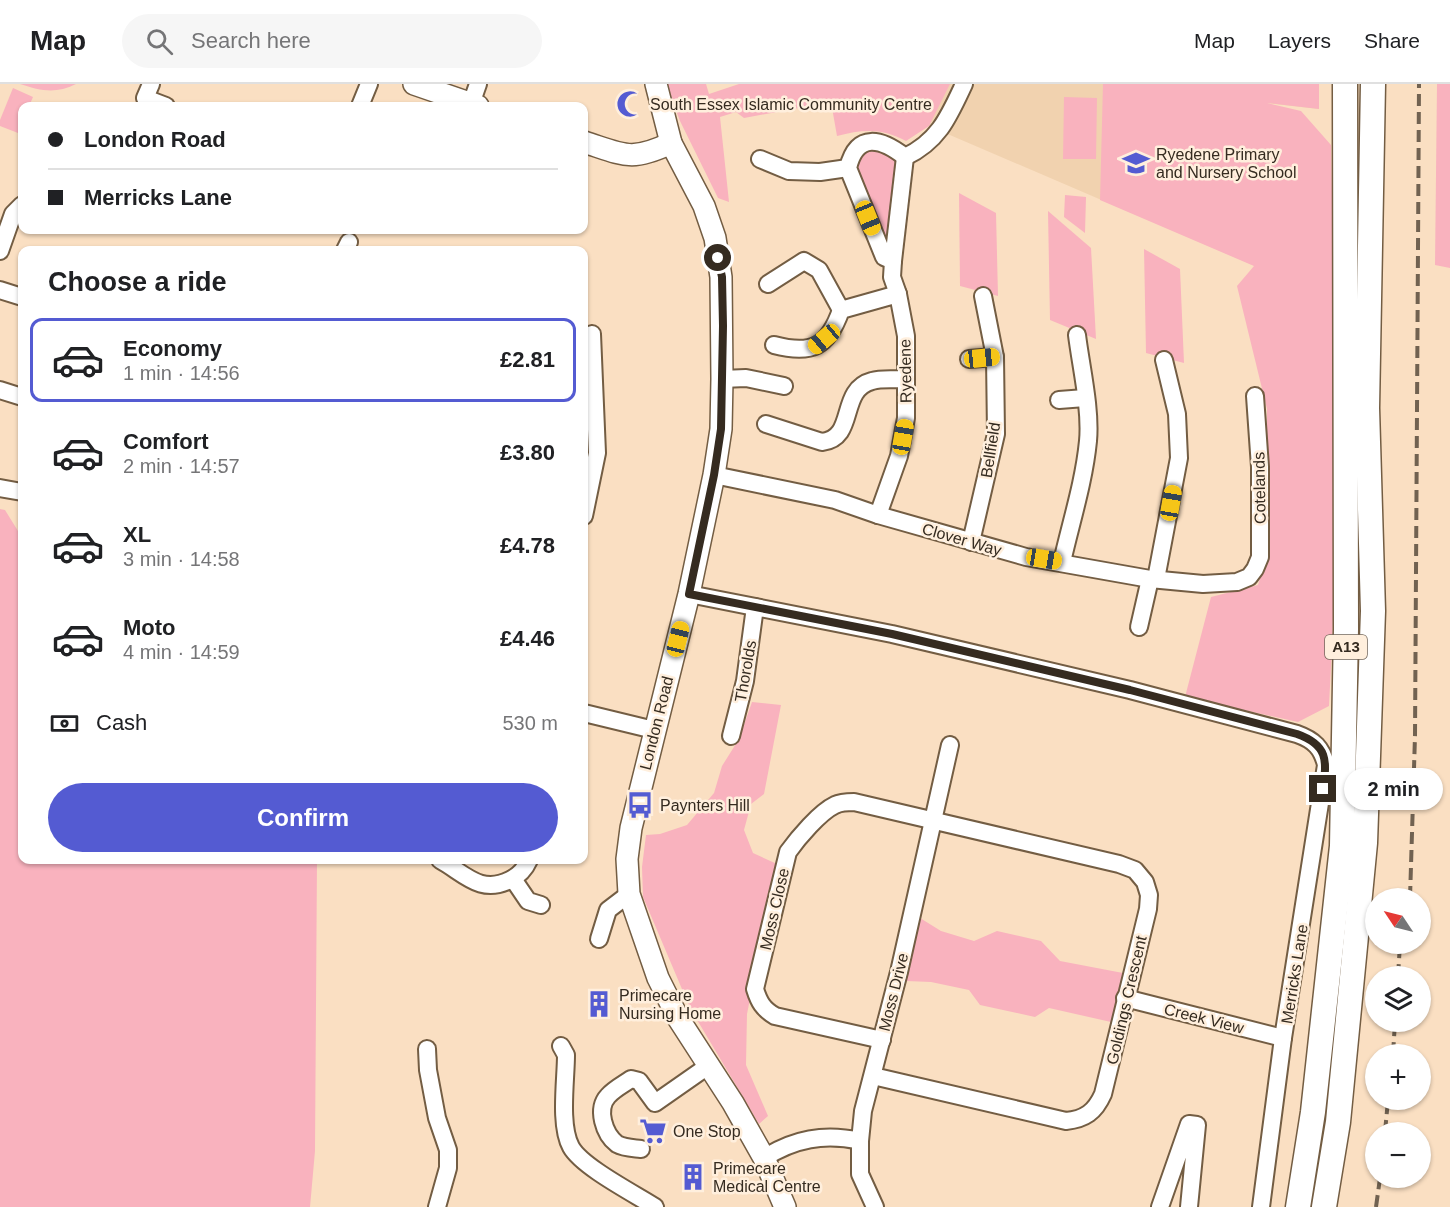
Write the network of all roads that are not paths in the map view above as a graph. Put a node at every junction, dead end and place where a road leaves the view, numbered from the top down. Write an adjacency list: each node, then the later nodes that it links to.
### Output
1 (151, 84): 9 (street)
2 (369, 84): 10 (street)
3 (414, 84): 11 (main road)
4 (478, 84): 12 (street)
5 (656, 84): 14 (main road, London Road)
6 (964, 84): 15 (street)
7 (1345, 84): 82 (highway, A13)
8 (1373, 84): 83 (highway, A13)
9 (156, 102)
10 (362, 102)
11 (465, 102)
12 (475, 102)
13 (588, 143): 14 (main road)
14 (671, 143): 33 (main road, London Road)
15 (905, 157): 17 (street); 20 (street, Ryedene)
16 (760, 159): 17 (street)
17 (848, 168): 20 (street, Ryedene)
18 (18, 209): 19 (street)
19 (0, 251)
20 (893, 261): 23 (street, Ryedene)
21 (768, 284): 26 (street)
22 (0, 290): 24 (street)
23 (898, 294): 26 (street); 34 (street, Ryedene)
24 (18, 296)
25 (983, 296): 30 (street, Bellfield)
26 (842, 310): 29 (street)
27 (592, 334): 45 (street)
28 (1077, 335): 39 (street)
29 (774, 345)
30 (995, 357): 31 (street); 47 (street, Bellfield)
31 (969, 359)
32 (1164, 360): 50 (street)
33 (723, 379): 35 (street); 42 (main road, London Road)
34 (905, 379): 41 (street); 46 (street, Ryedene)
35 (784, 386)
36 (0, 390): 38 (street)
37 (1255, 396): 49 (street, Cotelands)
38 (18, 397)
39 (1085, 398): 40 (street); 48 (street)
40 (1059, 400)
41 (766, 424)
42 (714, 475): 46 (street, Clover Way); 51 (main road, London Road)
43 (0, 488): 44 (street)
44 (18, 491)
45 (588, 497)
46 (878, 515): 47 (street, Clover Way)
47 (971, 542): 48 (street, Clover Way)
48 (1062, 562): 50 (street, Clover Way)
49 (1249, 576): 50 (street, Clover Way)
50 (1153, 579): 53 (street)
51 (689, 594): 52 (street); 55 (main road, London Road)
52 (755, 607): 56 (street, Thorolds); 66 (street, Merricks Lane)
53 (1139, 627)
54 (588, 714): 55 (street)
55 (654, 730): 62 (main road, London Road)
56 (731, 736)
57 (950, 745): 58 (street, Moss Drive)
58 (934, 821): 65 (street, Goldings Crescent); 67 (street, Moss Drive); 67 (street, Moss Close)
59 (446, 864): 61 (street)
60 (528, 864): 61 (street)
61 (513, 879): 63 (street)
62 (629, 894): 64 (street); 70 (main road, London Road)
63 (541, 905)
64 (599, 939)
65 (1125, 998): 66 (street, Creek View); 71 (street, Goldings Crescent)
66 (1283, 1038): 81 (street, Merricks Lane)
67 (882, 1040): 71 (street, Moss Drive)
68 (561, 1046): 76 (street)
69 (427, 1048): 75 (street)
70 (708, 1066): 73 (street); 74 (main road, London Road)
71 (873, 1076): 72 (street, Moss Drive)
72 (860, 1141): 74 (street); 78 (street, Moss Drive)
73 (641, 1149)
74 (764, 1158): 77 (main road, London Road)
75 (438, 1207)
76 (655, 1207)
77 (785, 1207)
78 (875, 1207)
79 (1160, 1207): 80 (street)
80 (1189, 1207)
81 (1261, 1207)
82 (1298, 1207)
83 (1324, 1207)

